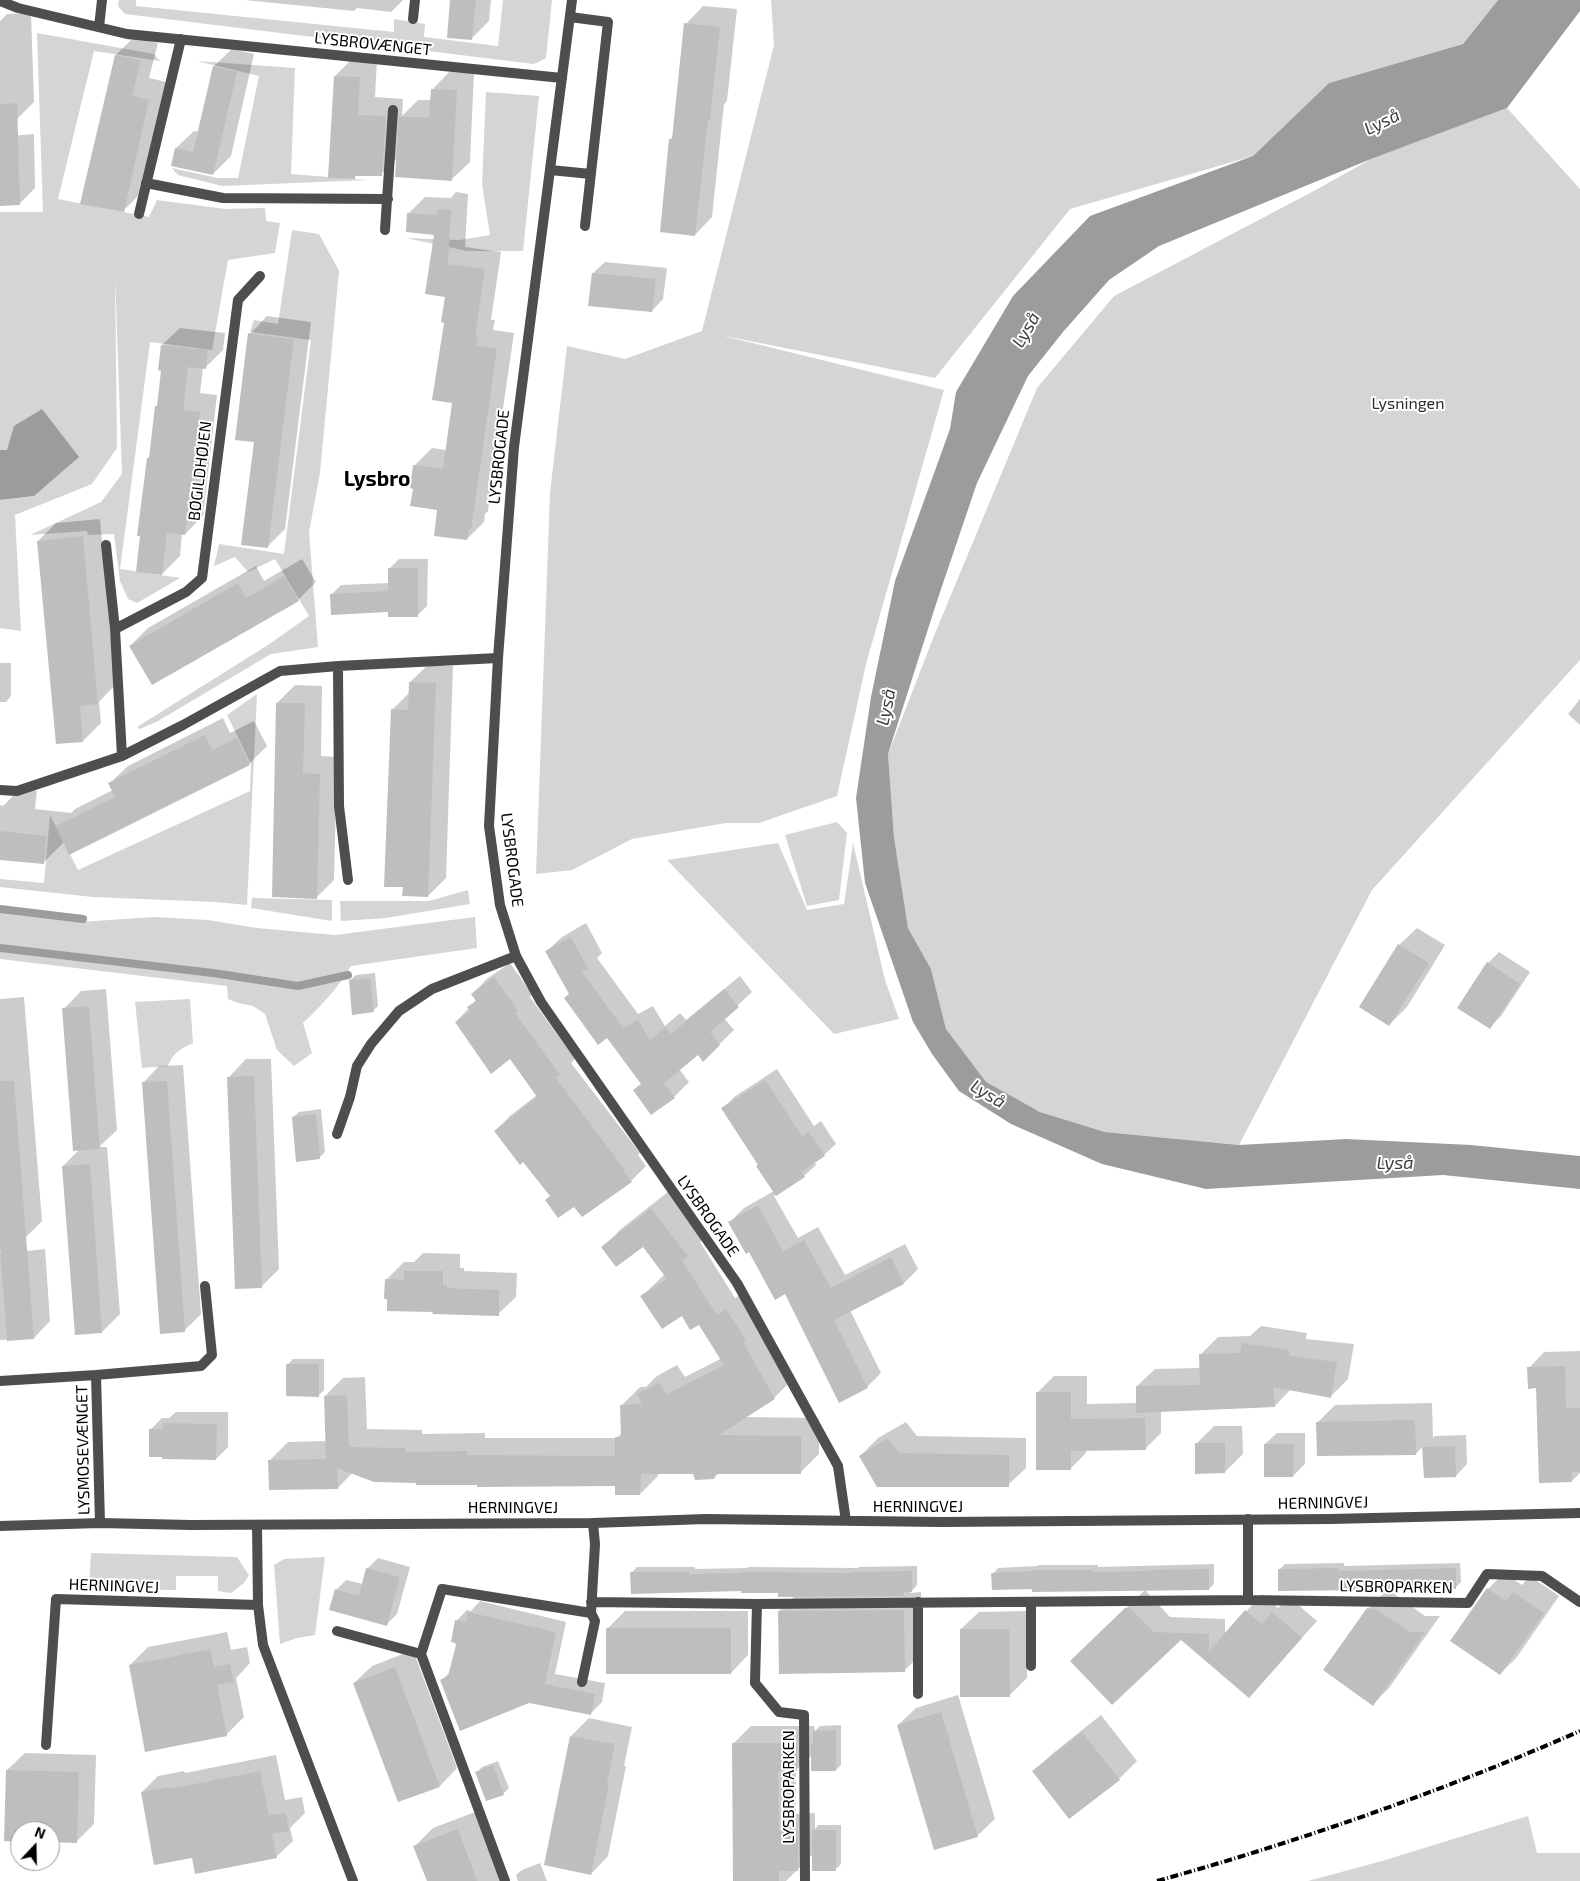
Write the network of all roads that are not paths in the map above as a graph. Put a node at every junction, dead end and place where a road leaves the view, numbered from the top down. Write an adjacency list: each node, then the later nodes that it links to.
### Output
1 (102, 0): 7 (street)
2 (415, 0): 6 (street, LYSBROVÆNGET)
3 (572, 0): 5 (street, LYSBROGADE)
4 (0, 1): 7 (street, LYSBROVÆNGET)
5 (570, 17): 9 (street, LYSBROGADE); 12 (street)
6 (413, 19)
7 (99, 27): 8 (street, LYSBROVÆNGET)
8 (181, 40): 9 (street, LYSBROVÆNGET); 13 (street)
9 (562, 78): 11 (street, LYSBROGADE)
10 (393, 110): 14 (street)
11 (550, 170): 12 (street); 21 (street, LYSBROGADE)
12 (590, 174): 16 (street)
13 (146, 183): 14 (street); 15 (street)
14 (388, 199): 17 (street)
15 (138, 214)
16 (585, 226)
17 (385, 230)
18 (260, 276): 20 (street, BØGILDHØJEN)
19 (106, 545): 20 (street)
20 (116, 629): 23 (street)
21 (498, 658): 22 (street); 26 (street, LYSBROGADE)
22 (338, 666): 23 (street); 25 (street)
23 (122, 756): 24 (street)
24 (0, 790)
25 (348, 880)
26 (516, 956): 27 (street); 33 (street, LYSBROGADE)
27 (338, 1134)
28 (205, 1286): 29 (street, LYSMOSEVÆNGET)
29 (96, 1375): 30 (street, LYSMOSEVÆNGET); 35 (street, LYSMOSEVÆNGET)
30 (0, 1381)
31 (1580, 1513): 32 (street, HERNINGVEJ)
32 (1248, 1519): 33 (street, HERNINGVEJ); 38 (street)
33 (846, 1521): 34 (street, HERNINGVEJ)
34 (593, 1523): 36 (street, HERNINGVEJ); 44 (street)
35 (100, 1524): 36 (street, HERNINGVEJ); 37 (street, HERNINGVEJ)
36 (257, 1525): 43 (street)
37 (0, 1526)
38 (1248, 1600): 40 (street, LYSBROPARKEN); 41 (street, LYSBROPARKEN)
39 (918, 1602): 41 (street, LYSBROPARKEN); 42 (street, LYSBROPARKEN); 49 (street)
40 (1580, 1602)
41 (1031, 1603): 47 (street)
42 (758, 1604): 44 (street, LYSBROPARKEN); 53 (street, LYSBROPARKEN)
43 (258, 1605): 50 (street, HERNINGVEJ); 51 (street)
44 (591, 1607): 46 (street, LYSBROPARKEN); 48 (street)
45 (337, 1631): 46 (street)
46 (421, 1654): 52 (street)
47 (1031, 1666)
48 (582, 1682)
49 (918, 1694)
50 (46, 1745)
51 (353, 1881)
52 (504, 1881)
53 (805, 1881)

